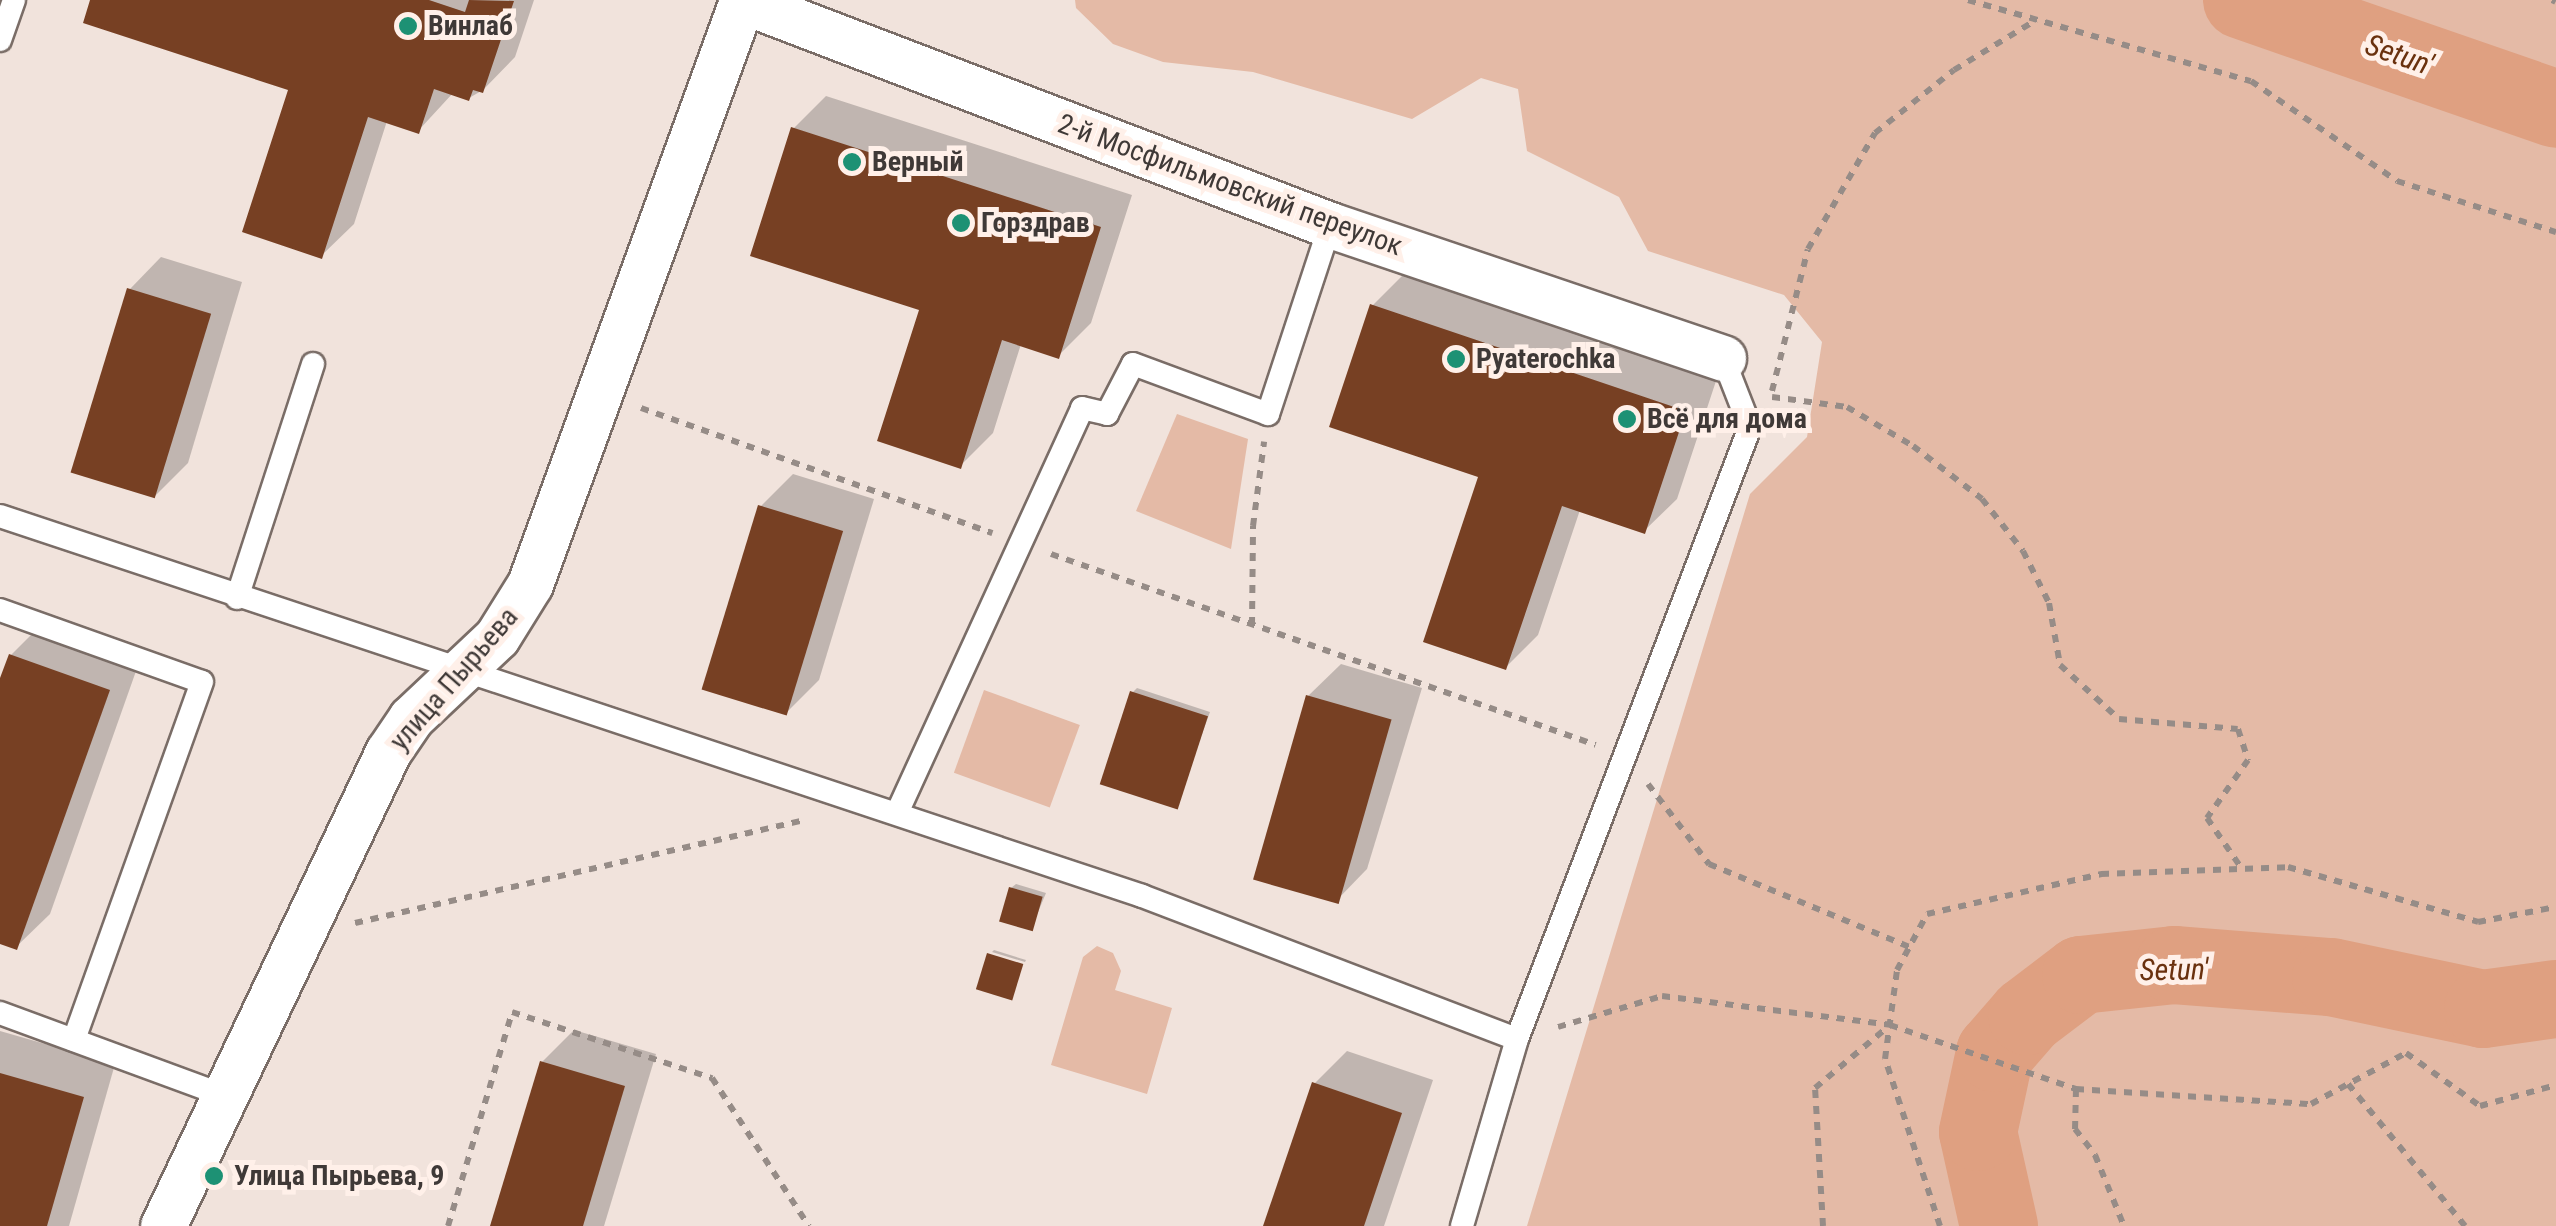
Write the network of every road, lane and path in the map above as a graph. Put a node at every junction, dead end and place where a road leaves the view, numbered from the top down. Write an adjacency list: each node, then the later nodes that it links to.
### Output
1 (14, 0): 5 (lane)
2 (742, 0): 6 (street, 2-й Мосфильмовский переулок); 10 (street, улица Пырьева)
3 (1968, 0): 4 (path)
4 (2037, 20): 7 (path); 11 (path)
5 (0, 40)
6 (1330, 224): 8 (street, 2-й Мосфильмовский переулок); 12 (lane)
7 (2556, 232)
8 (1722, 358): 13 (lane)
9 (314, 364): 16 (lane)
10 (603, 394): 15 (path); 19 (street, улица Пырьева)
11 (1771, 396): 13 (path); 23 (path)
12 (1268, 414): 15 (lane); 18 (path)
13 (1750, 428): 20 (lane)
14 (0, 516): 16 (lane)
15 (1020, 544): 18 (path); 22 (lane)
16 (237, 598): 19 (lane)
17 (0, 610): 30 (lane)
18 (1252, 625): 20 (path)
19 (466, 669): 21 (lane); 25 (street, улица Пырьева)
20 (1625, 755): 26 (path); 29 (lane)
21 (872, 805): 22 (lane); 25 (path)
22 (897, 813): 29 (lane)
23 (2242, 869): 24 (path); 26 (path)
24 (2556, 907)
25 (300, 935): 34 (street, улица Пырьева)
26 (1909, 947): 28 (path)
27 (0, 1013): 30 (lane)
28 (1890, 1025): 29 (path); 33 (path); 39 (path); 40 (path)
29 (1517, 1039): 38 (lane)
30 (74, 1040): 34 (lane)
31 (2348, 1084): 32 (path); 33 (path); 42 (path)
32 (2556, 1084)
33 (2076, 1089): 41 (path)
34 (224, 1095): 35 (street, улица Пырьева)
35 (163, 1226)
36 (448, 1226): 37 (path)
37 (809, 1226)
38 (1462, 1226)
39 (1822, 1226)
40 (1940, 1226)
41 (2124, 1226)
42 (2465, 1226)

